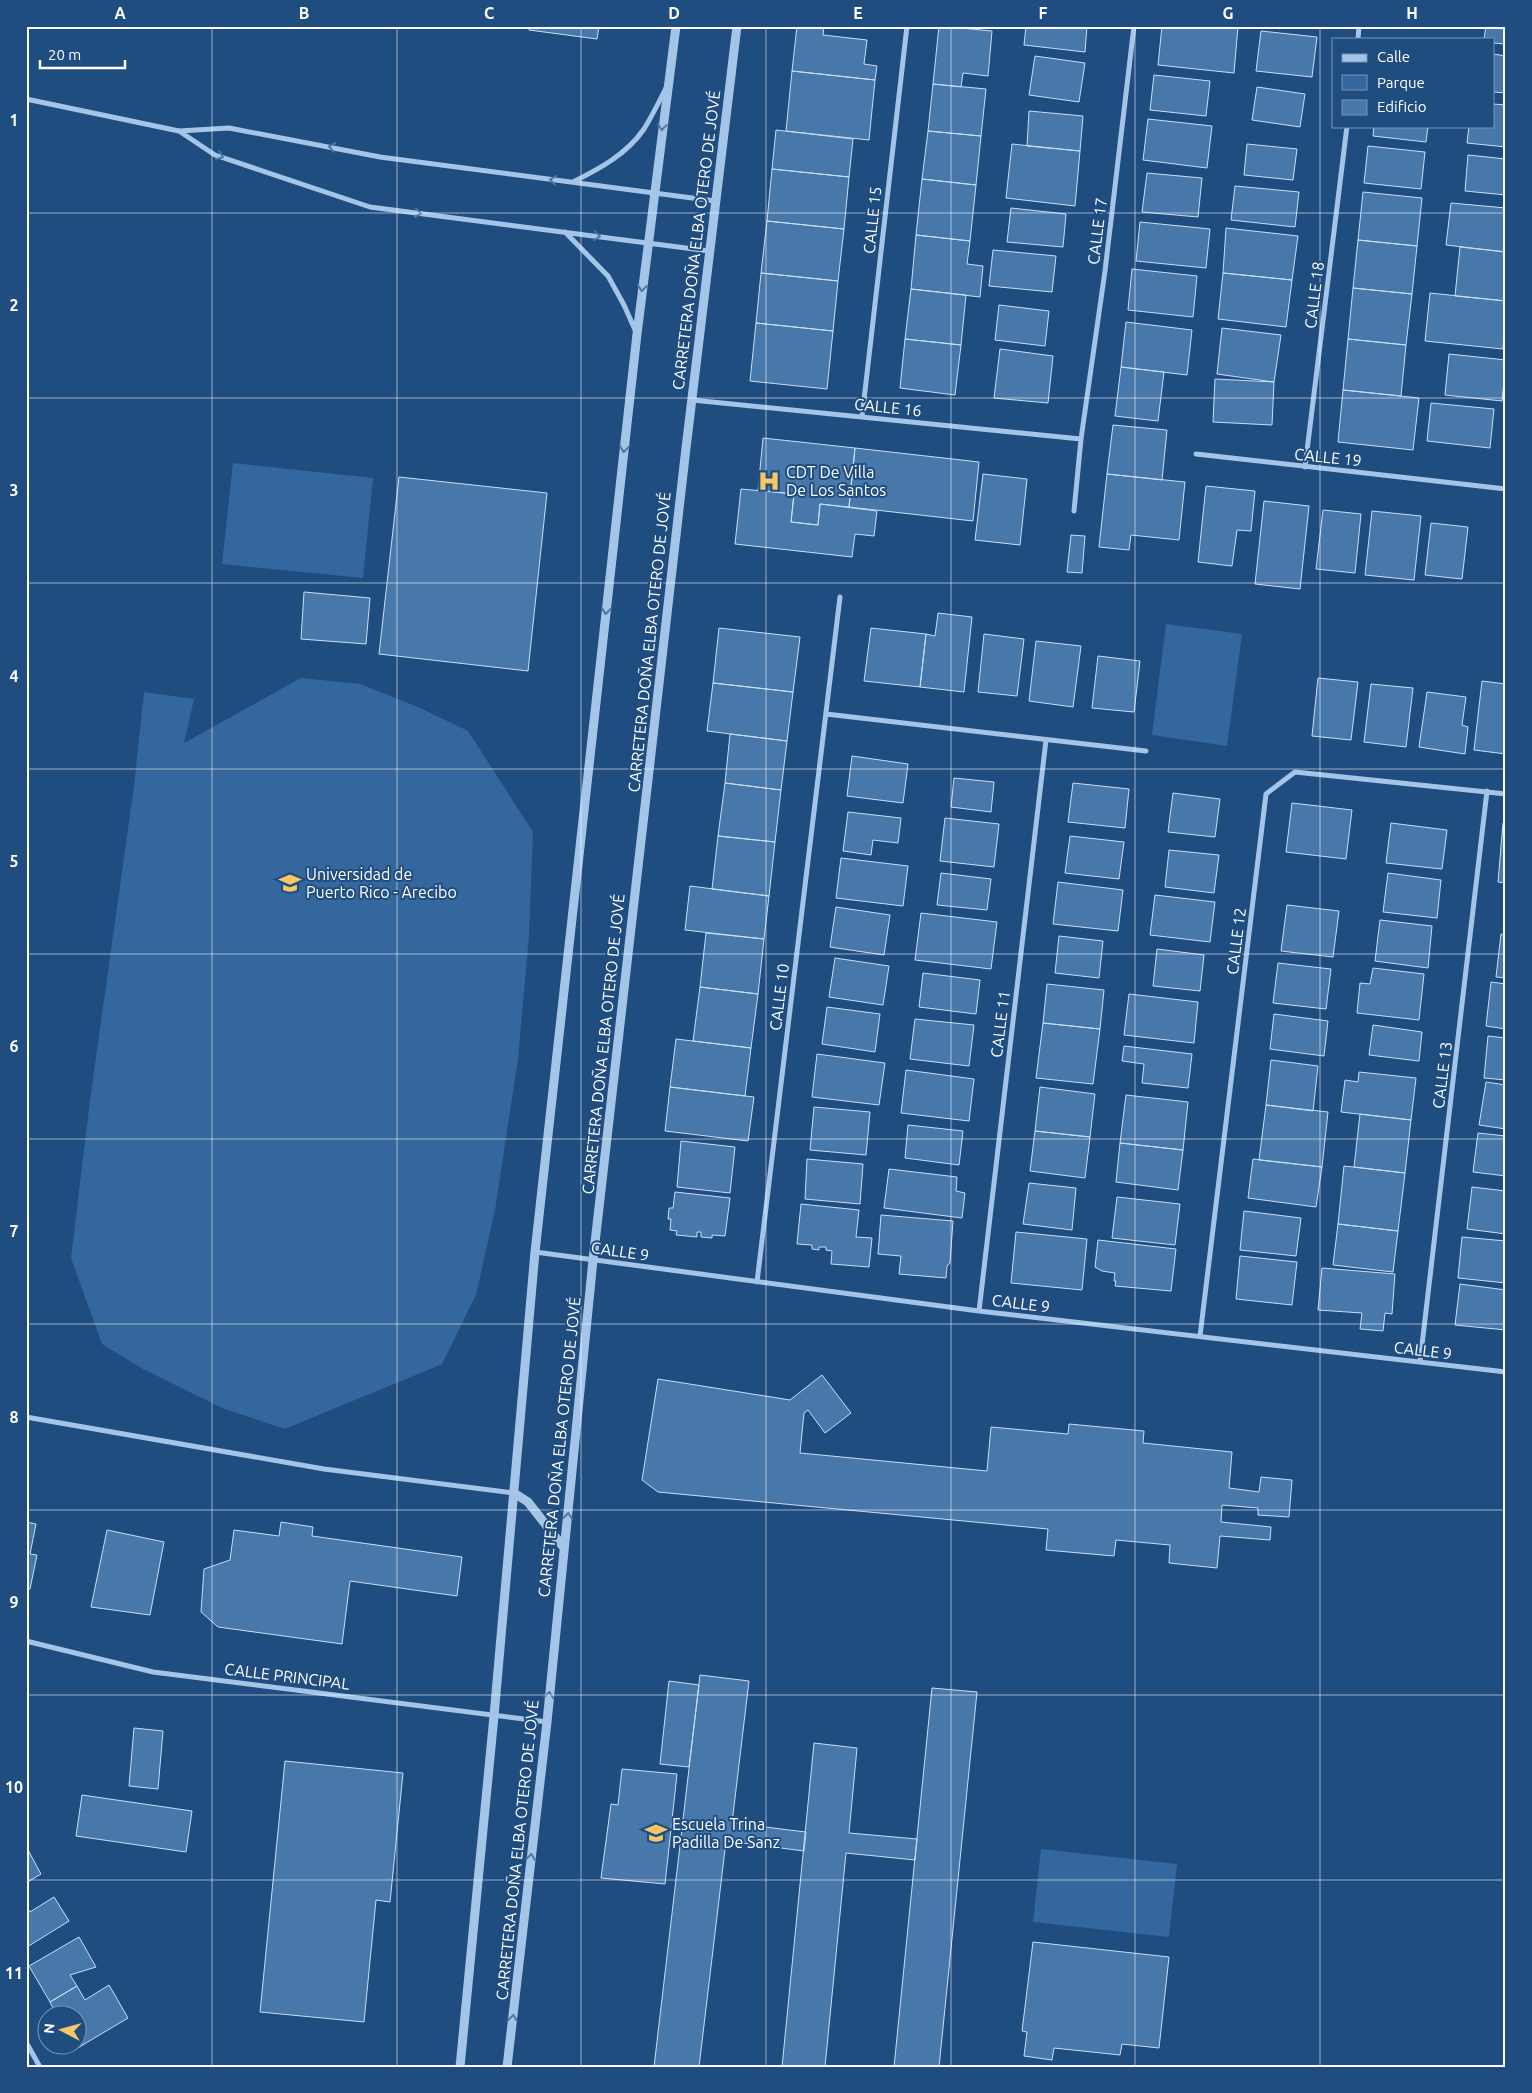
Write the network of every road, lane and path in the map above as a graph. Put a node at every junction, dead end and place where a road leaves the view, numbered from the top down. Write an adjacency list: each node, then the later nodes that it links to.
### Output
1 (676, 26): 5 (street)
2 (737, 26): 11 (street, CARRETERA DOÑA ELBA OTERO DE JOVÉ)
3 (907, 26): 17 (street, CALLE 15)
4 (1134, 26): 18 (street, CALLE 17)
5 (667, 85): 9 (street); 10 (street, one-way to 10)
6 (26, 99): 8 (street)
7 (1347, 128): 20 (street, CALLE 18)
8 (179, 131): 9 (street, one-way to 8); 12 (street, one-way to 12)
9 (573, 182): 10 (street)
10 (654, 193): 11 (street); 13 (street)
11 (715, 201): 14 (street, CARRETERA DOÑA ELBA OTERO DE JOVÉ)
12 (565, 232): 13 (street, one-way to 13); 15 (street)
13 (648, 242): 14 (street); 15 (street, one-way to 15)
14 (709, 251): 16 (street, CARRETERA DOÑA ELBA OTERO DE JOVÉ)
15 (637, 334): 29 (street, one-way to 29)
16 (692, 400): 17 (street, CALLE 16); 30 (street, CARRETERA DOÑA ELBA OTERO DE JOVÉ)
17 (862, 417): 18 (street, CALLE 16)
18 (1081, 439): 22 (street)
19 (1196, 454): 20 (street, CALLE 19)
20 (1305, 467): 21 (street, CALLE 19)
21 (1506, 489)
22 (1074, 511)
23 (840, 597): 24 (street, CALLE 10)
24 (826, 714): 25 (street); 31 (street, CALLE 10)
25 (1046, 740): 26 (street); 32 (street, CALLE 11)
26 (1146, 751)
27 (1488, 791): 28 (street, CALLE 12); 33 (street, CALLE 12); 34 (street, CALLE 13)
28 (1506, 794)
29 (534, 1252): 30 (street, CALLE 9); 37 (street)
30 (593, 1260): 31 (street, CALLE 9); 38 (street, CARRETERA DOÑA ELBA OTERO DE JOVÉ, one-way to 30)
31 (757, 1282): 32 (street, CALLE 9)
32 (979, 1311): 33 (street, CALLE 9)
33 (1200, 1336): 34 (street, CALLE 9)
34 (1420, 1362): 35 (street, CALLE 9)
35 (1506, 1372)
36 (26, 1417): 37 (street)
37 (514, 1493): 38 (street); 40 (street)
38 (564, 1548): 41 (street, CARRETERA DOÑA ELBA OTERO DE JOVÉ, one-way to 38)
39 (26, 1641): 40 (street, CALLE PRINCIPAL)
40 (494, 1716): 41 (street, CALLE PRINCIPAL); 44 (street)
41 (547, 1722): 45 (street, CARRETERA DOÑA ELBA OTERO DE JOVÉ, one-way to 41)
42 (26, 2042): 43 (street)
43 (40, 2067)
44 (460, 2067)
45 (507, 2067)

